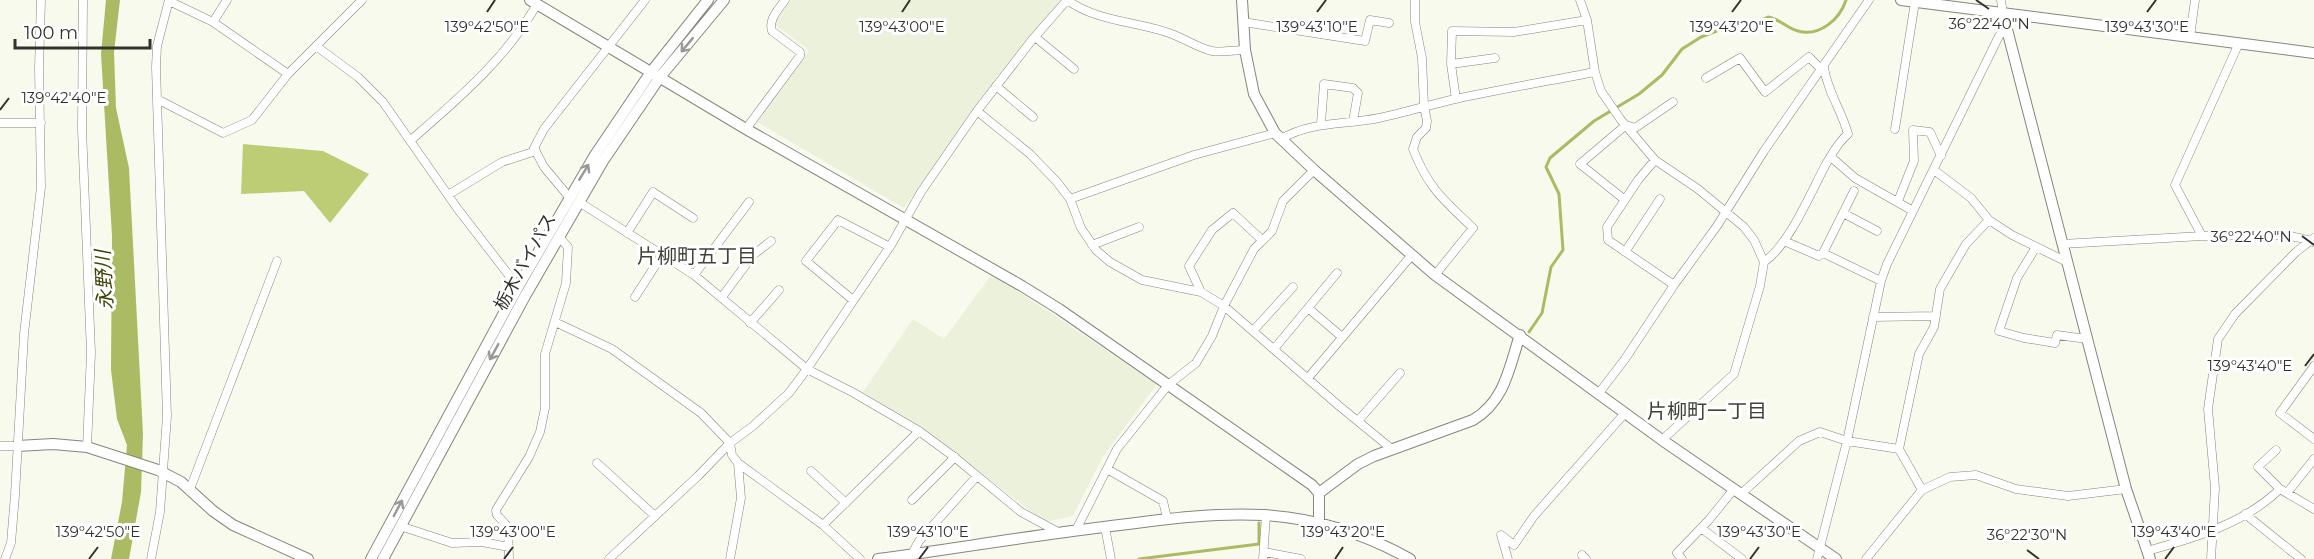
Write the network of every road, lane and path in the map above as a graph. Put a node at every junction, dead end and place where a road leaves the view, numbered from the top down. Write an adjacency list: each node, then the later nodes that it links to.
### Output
1 (41, 0): 50 (street)
2 (83, 0): 135 (street)
3 (169, 0): 22 (street); 42 (street)
4 (226, 0): 22 (street)
5 (362, 0): 29 (street)
6 (645, 0): 30 (street)
7 (708, 0): 39 (street, 栃木バイパス)
8 (724, 0): 39 (street, 栃木バイパス, one-way to 39)
9 (786, 0): 53 (street)
10 (1067, 0): 26 (street); 31 (street)
11 (1242, 0): 23 (street)
12 (1415, 0): 45 (street)
13 (1580, 0): 21 (street)
14 (1869, 0): 36 (street)
15 (1901, 0): 19 (street)
16 (2001, 0): 20 (street)
17 (2195, 0): 27 (street)
18 (533, 2): 30 (street); 56 (street)
19 (1915, 2): 20 (street); 54 (street)
20 (2002, 14): 25 (street); 27 (street)
21 (1587, 20): 34 (street); 37 (street)
22 (213, 22): 38 (street)
23 (1243, 22): 24 (street); 31 (street)
24 (1389, 23)
25 (2007, 27): 58 (street); 86 (street)
26 (1035, 36): 35 (street); 41 (street)
27 (2190, 37): 28 (street)
28 (2239, 43): 32 (street); 80 (street)
29 (316, 46): 38 (street); 56 (street)
30 (609, 47): 39 (street); 57 (street)
31 (1245, 50): 55 (street)
32 (2314, 53)
33 (1495, 58): 34 (street)
34 (1451, 64): 43 (street)
35 (1074, 69)
36 (1823, 69): 40 (street); 59 (street); 73 (street)
37 (1595, 72): 43 (street); 52 (street)
38 (288, 74): 42 (street)
39 (656, 75): 53 (street); 65 (street, 栃木バイパス)
40 (1706, 78)
41 (996, 86): 46 (street); 47 (street)
42 (158, 99): 144 (street)
43 (1456, 99): 45 (street)
44 (1674, 102): 52 (street)
45 (1424, 106): 48 (street); 99 (street)
46 (977, 111): 66 (street); 75 (street)
47 (1033, 117)
48 (1353, 121): 51 (street); 51 (street)
49 (0, 123): 50 (street)
50 (41, 123): 134 (street)
51 (1321, 123): 55 (street)
52 (1626, 125): 60 (street); 68 (street)
53 (746, 129): 75 (street)
54 (1895, 129)
55 (1278, 136): 61 (street); 66 (street)
56 (411, 140): 64 (street)
57 (536, 151): 64 (street); 65 (street)
58 (1941, 156): 62 (street); 70 (street)
59 (1830, 157): 70 (street); 84 (street)
60 (1655, 160): 68 (street); 73 (street)
61 (1314, 170): 82 (street); 93 (street)
62 (1934, 170): 71 (street); 76 (street)
63 (1854, 191): 72 (street)
64 (448, 195): 103 (street)
65 (574, 199): 79 (street); 81 (street, 栃木バイパス); 103 (street, 栃木バイパス)
66 (1070, 199): 87 (street)
67 (1660, 199): 90 (street)
68 (1625, 200): 90 (street)
69 (749, 201): 98 (street)
70 (1898, 201): 71 (street)
71 (1913, 211): 100 (street)
72 (1843, 213): 78 (street); 91 (street)
73 (1726, 214): 95 (street); 101 (street)
74 (693, 218): 79 (street)
75 (905, 219): 88 (street); 124 (street)
76 (1989, 220): 89 (street); 112 (street)
77 (1139, 227): 87 (street)
78 (1877, 231)
79 (627, 233): 92 (street)
80 (2202, 236): 85 (street); 86 (street)
81 (559, 237): 113 (street); 162 (street, 栃木バイパス, one-way to 162)
82 (1262, 240): 105 (street); 109 (street)
83 (771, 241): 107 (street)
84 (1784, 241): 91 (street); 95 (street)
85 (2313, 241): 167 (street)
86 (2062, 244): 96 (street)
87 (1092, 245): 105 (street)
88 (890, 247): 108 (street); 108 (street)
89 (2036, 247): 96 (street); 118 (street)
90 (1625, 252): 101 (street)
91 (1823, 253): 100 (street)
92 (662, 255): 98 (street); 106 (street)
93 (1411, 256): 99 (street); 117 (street)
94 (277, 261): 147 (street)
95 (1764, 262): 130 (street)
96 (2067, 262): 118 (street)
97 (1337, 273): 110 (street)
98 (694, 275): 107 (street)
99 (1435, 275): 116 (street)
100 (1881, 281): 111 (street)
101 (1674, 285): 125 (street)
102 (1293, 286): 115 (street)
103 (518, 287): 178 (street, 栃木バイパス, one-way to 103)
104 (779, 290): 114 (street)
105 (1202, 292): 109 (street)
106 (635, 297)
107 (722, 297): 114 (street)
108 (853, 300): 121 (street)
109 (1224, 306): 115 (street); 124 (street)
110 (1308, 308): 117 (street); 119 (street)
111 (1873, 316): 112 (street); 131 (street)
112 (1936, 316): 136 (street)
113 (555, 321): 132 (street); 168 (street)
114 (750, 323): 121 (street)
115 (1253, 331): 119 (street)
116 (1520, 335): 125 (street); 137 (street)
117 (1342, 337): 123 (street)
118 (2087, 339): 148 (street)
119 (1274, 349): 123 (street)
120 (2314, 366): 129 (street)
121 (807, 369): 128 (street); 132 (street)
122 (1401, 373): 127 (street)
123 (1308, 378): 127 (street)
124 (1168, 385): 143 (street); 152 (street)
125 (1599, 393): 126 (street)
126 (1625, 413): 130 (street); 188 (street)
127 (1358, 421): 137 (street)
128 (919, 432): 139 (street); 154 (street)
129 (2314, 439)
130 (1662, 440): 151 (street)
131 (1846, 441): 136 (street); 151 (street); 170 (street)
132 (730, 443): 142 (street); 158 (street)
133 (0, 446): 134 (street)
134 (16, 446): 135 (street); 175 (street)
135 (90, 448): 144 (street)
136 (1899, 448): 149 (street)
137 (1394, 450): 152 (street)
138 (2276, 450): 150 (street)
139 (956, 457): 146 (street); 153 (street)
140 (2314, 459): 150 (street)
141 (597, 463): 158 (street)
142 (738, 463): 161 (street); 182 (street)
143 (1107, 470): 159 (street); 165 (street)
144 (161, 471): 147 (street); 176 (street)
145 (811, 471): 154 (street)
146 (977, 476): 166 (street); 169 (street)
147 (190, 489): 177 (street)
148 (2126, 489): 149 (street); 172 (street)
149 (1922, 490): 191 (street)
150 (2283, 491): 155 (street); 156 (street)
151 (1737, 492): 164 (street); 170 (street)
152 (1319, 493): 160 (street)
153 (912, 500)
154 (846, 503): 161 (street)
155 (2314, 509)
156 (2245, 514): 167 (street); 193 (street)
157 (1266, 515): 159 (street); 160 (street); 171 (street)
158 (655, 516): 181 (street)
159 (1167, 518): 163 (street)
160 (1319, 522): 187 (street)
161 (823, 525): 183 (street)
162 (400, 526): 168 (street); 179 (street, 栃木バイパス)
163 (1106, 527): 165 (street); 185 (street)
164 (1701, 528): 173 (street); 189 (street)
165 (1076, 530): 166 (street)
166 (1058, 532): 169 (street)
167 (2212, 532): 172 (street); 192 (street)
168 (509, 547): 180 (street)
169 (912, 554): 174 (street)
170 (1818, 554): 190 (street)
171 (1264, 555): 186 (street)
172 (2148, 555)
173 (1677, 557)
174 (892, 558): 184 (street)
175 (5, 559)
176 (150, 559)
177 (308, 559)
178 (371, 559)
179 (383, 559)
180 (509, 559)
181 (609, 559)
182 (730, 559)
183 (860, 559)
184 (878, 559)
185 (1111, 559)
186 (1301, 559)
187 (1409, 559)
188 (1508, 559)
189 (1742, 559)
190 (1836, 559)
191 (1866, 559)
192 (2211, 559)
193 (2301, 559)

